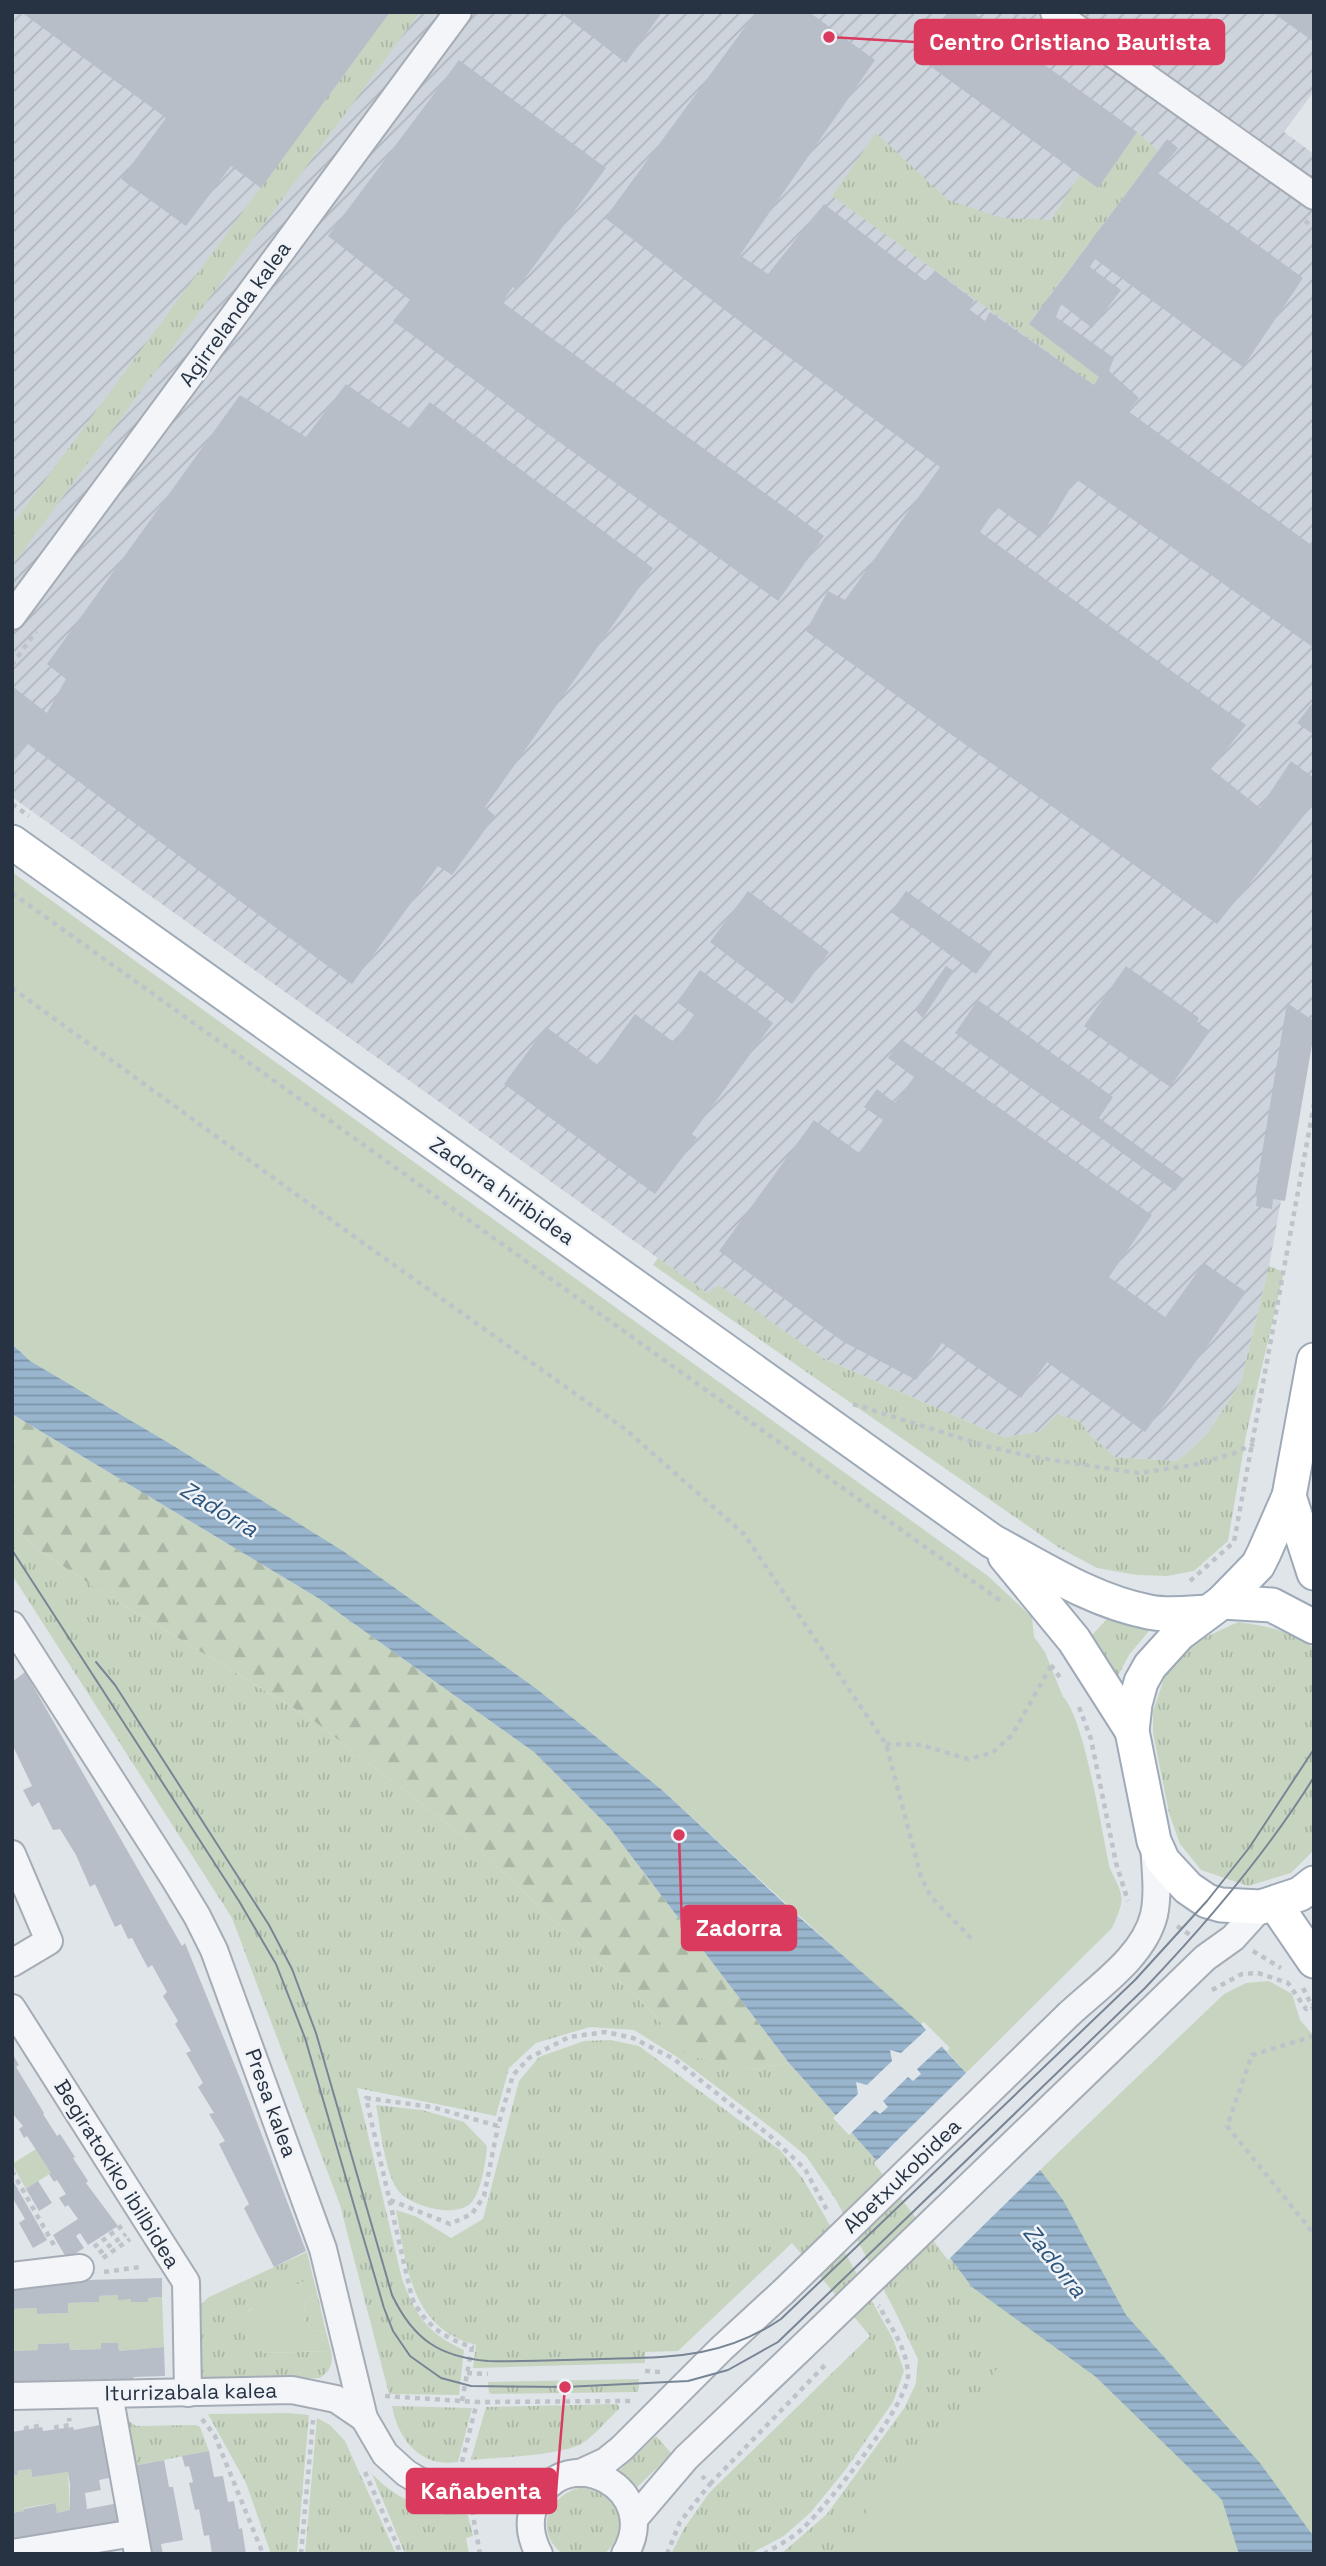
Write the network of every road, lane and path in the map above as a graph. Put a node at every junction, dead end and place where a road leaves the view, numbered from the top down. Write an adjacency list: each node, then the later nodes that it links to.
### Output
1 (458, 12): 4 (street, Agirrelanda kalea)
2 (1054, 12): 3 (street)
3 (1314, 197)
4 (17, 601)
5 (12, 842): 13 (main road, Zadorra hiribidea)
6 (12, 893): 17 (path)
7 (12, 988): 25 (path)
8 (1314, 1104): 11 (path)
9 (1313, 1369): 12 (main road)
10 (852, 1403): 11 (path)
11 (1254, 1443): 15 (path)
12 (1289, 1496): 14 (main road); 16 (main road)
13 (992, 1541): 16 (main road, Zadorra hiribidea); 20 (main road, Zadorra hiribidea)
14 (1314, 1573)
15 (1180, 1583)
16 (1215, 1607): 19 (main road, Zadorra hiribidea); 24 (main road, Zadorra hiribidea)
17 (1012, 1609)
18 (12, 1625): 66 (street, Presa kalea)
19 (1314, 1627)
20 (1074, 1640): 21 (path); 24 (main road, Zadorra hiribidea)
21 (1051, 1665): 22 (path); 25 (path)
22 (1068, 1688)
23 (1074, 1699): 29 (path)
24 (1132, 1731): 26 (main road, Zadorra hiribidea)
25 (886, 1744): 33 (path)
26 (1154, 1841): 30 (main road, Zadorra hiribidea); 32 (street, Abetxukobidea)
27 (12, 1854): 35 (street)
28 (1314, 1883): 30 (main road, Zadorra hiribidea)
29 (1128, 1898): 31 (path); 32 (path)
30 (1268, 1905): 34 (street); 36 (main road)
31 (1127, 1911)
32 (1154, 1912): 34 (path); 73 (street, Abetxukobidea, bridge)
33 (972, 1940)
34 (1224, 1945): 36 (path); 37 (path); 76 (street, bridge)
35 (12, 1964)
36 (1299, 1971): 39 (path)
37 (1242, 1974): 38 (path); 39 (path)
38 (1210, 1990)
39 (1313, 2007)
40 (12, 2008): 65 (street, Begiratokiko ibilbidea)
41 (1314, 2036): 47 (path)
42 (498, 2126): 44 (path); 44 (path); 45 (path)
43 (12, 2171): 49 (path)
44 (390, 2200): 54 (path)
45 (832, 2218)
46 (134, 2228): 49 (path)
47 (1314, 2234)
48 (137, 2247): 49 (path)
49 (83, 2265): 50 (street)
50 (12, 2276)
51 (877, 2303): 84 (path)
52 (831, 2358): 75 (path)
53 (645, 2371): 56 (path)
54 (467, 2373): 55 (path); 62 (path)
55 (488, 2375)
56 (669, 2375)
57 (382, 2386): 61 (path)
58 (314, 2393): 65 (street, Iturrizabala kalea); 66 (street, Iturrizabala kalea); 81 (path)
59 (110, 2394): 60 (street, Iturrizabala kalea); 65 (street, Iturrizabala kalea); 77 (street)
60 (12, 2396)
61 (386, 2398): 62 (path); 66 (path)
62 (462, 2401): 64 (path)
63 (639, 2401): 64 (path)
64 (477, 2402): 71 (path)
65 (189, 2406): 80 (path)
66 (376, 2413): 74 (street, Presa kalea)
67 (70, 2425): 69 (path)
68 (39, 2426): 70 (path)
69 (57, 2429)
70 (26, 2430)
71 (461, 2465)
72 (364, 2466): 82 (path)
73 (580, 2473): 74 (street, Presa kalea); 76 (street)
74 (551, 2483): 83 (street)
75 (710, 2484)
76 (634, 2519): 78 (street)
77 (136, 2543): 79 (street)
78 (629, 2551)
79 (12, 2553)
80 (263, 2554)
81 (301, 2554)
82 (401, 2554)
83 (539, 2554)
84 (764, 2554)

